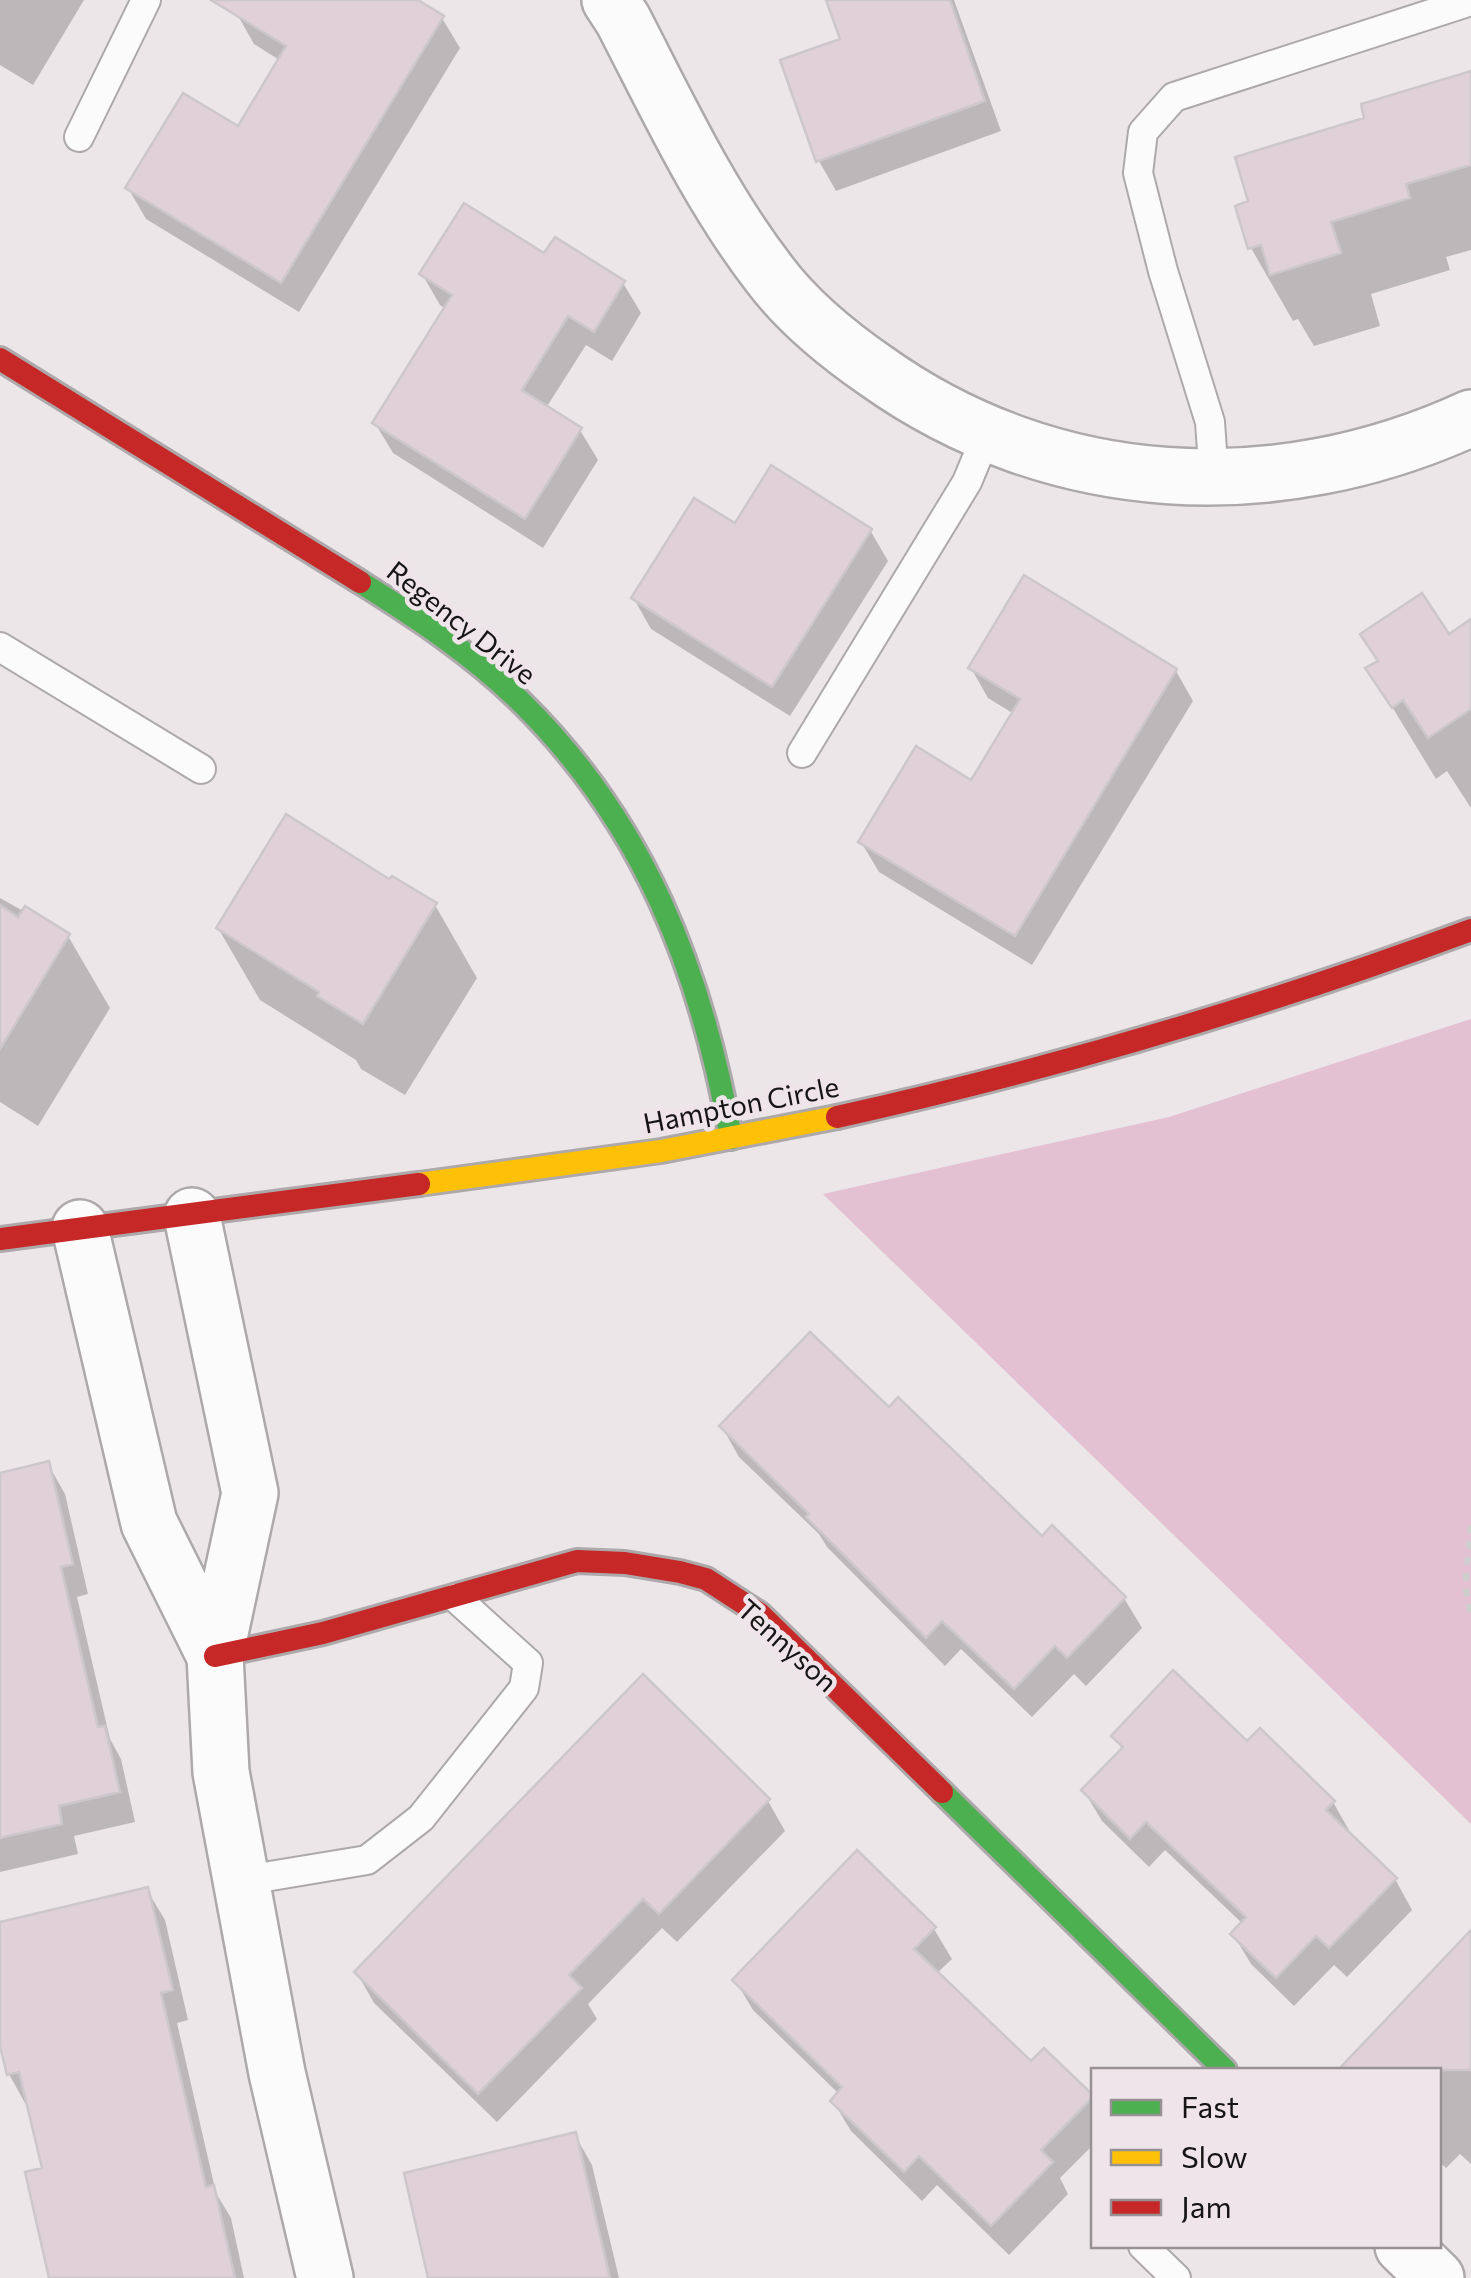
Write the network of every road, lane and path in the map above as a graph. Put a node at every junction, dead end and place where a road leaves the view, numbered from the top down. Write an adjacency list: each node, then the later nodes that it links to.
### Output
1 (146, 0): 4 (lane)
2 (610, 0): 7 (street)
3 (1471, 2): 8 (lane)
4 (79, 137)
5 (0, 359): 13 (street, Regency Drive)
6 (1471, 418): 8 (street)
7 (986, 434): 8 (street); 10 (lane)
8 (1214, 479)
9 (0, 647): 11 (lane)
10 (802, 753)
11 (201, 769)
12 (1471, 930): 13 (street, Hampton Circle)
13 (732, 1138): 14 (street, Hampton Circle)
14 (192, 1216): 15 (street, Hampton Circle); 20 (street)
15 (80, 1228): 16 (street, Hampton Circle); 20 (street)
16 (0, 1239)
17 (1471, 1525): 19 (path)
18 (456, 1598): 20 (street, Tennyson); 21 (lane); 22 (street, Tennyson)
19 (1471, 1614)
20 (216, 1656): 21 (street)
21 (240, 1881): 25 (street)
22 (1223, 2068)
23 (1145, 2248): 26 (lane)
24 (1405, 2248): 27 (street)
25 (325, 2278)
26 (1176, 2278)
27 (1436, 2278)

